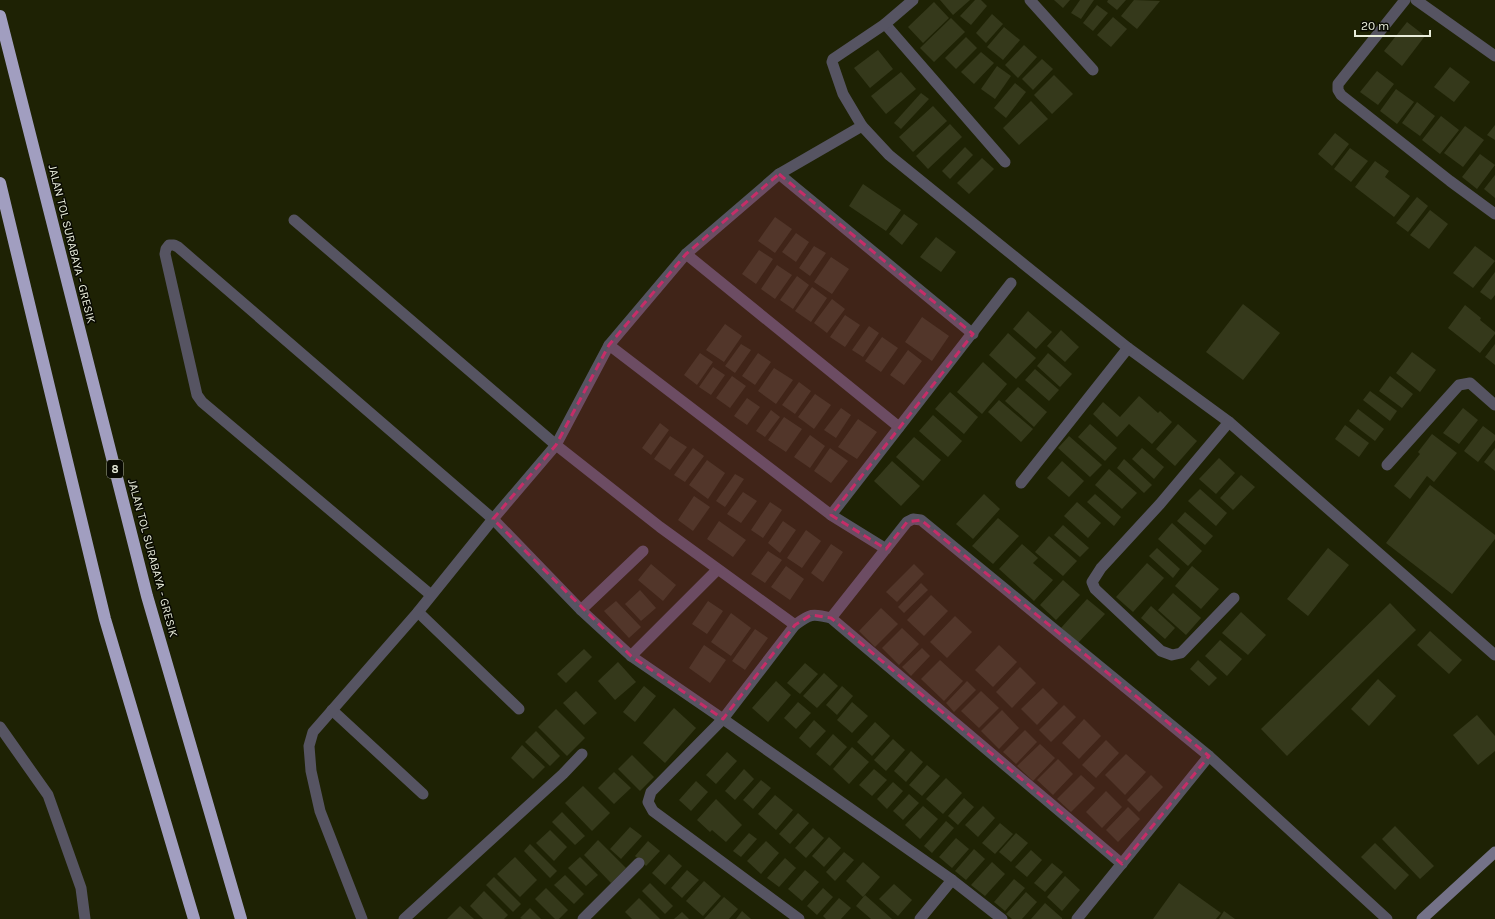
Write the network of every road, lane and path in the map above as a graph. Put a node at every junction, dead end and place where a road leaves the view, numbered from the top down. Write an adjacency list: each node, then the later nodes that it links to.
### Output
1 (913, 0): 6 (street)
2 (1030, 0): 8 (street)
3 (1405, 0): 13 (street)
4 (1416, 0): 7 (street)
5 (0, 16): 52 (highway, JALAN TOL SURABAYA - GRESIK / 8)
6 (885, 24): 9 (street); 10 (street)
7 (1495, 56)
8 (1093, 70)
9 (862, 126): 11 (street); 19 (street)
10 (1005, 162)
11 (779, 174): 15 (street); 17 (street)
12 (0, 183): 51 (highway)
13 (1495, 214)
14 (294, 220): 23 (street)
15 (686, 254): 18 (street); 22 (street)
16 (1011, 283): 17 (street)
17 (972, 334): 22 (street)
18 (609, 345): 23 (street); 26 (street)
19 (1128, 348): 21 (street); 25 (street)
20 (1495, 405): 24 (street)
21 (1229, 422): 32 (street); 37 (street)
22 (899, 427): 26 (street)
23 (556, 445): 27 (street); 30 (street)
24 (1387, 465)
25 (1021, 483)
26 (831, 515): 28 (street)
27 (493, 519): 31 (street); 31 (street); 33 (street)
28 (886, 549): 35 (street); 44 (street)
29 (644, 551): 33 (street)
30 (717, 570): 36 (street); 38 (street)
31 (431, 595): 34 (street)
32 (1234, 598)
33 (581, 610): 38 (street)
34 (418, 612): 39 (street); 40 (street)
35 (831, 618): 36 (street); 48 (street)
36 (794, 625): 41 (street)
37 (1495, 655)
38 (631, 656): 41 (street)
39 (519, 709)
40 (332, 710): 45 (street); 53 (street)
41 (724, 719): 49 (street); 56 (street)
42 (0, 727): 50 (street)
43 (582, 754): 54 (street)
44 (1209, 756): 48 (street); 60 (street)
45 (423, 794)
46 (1495, 852): 61 (main road)
47 (639, 863): 55 (street)
48 (1122, 864): 59 (street)
49 (952, 880): 57 (street); 58 (street)
50 (86, 919)
51 (194, 919)
52 (241, 919)
53 (362, 919)
54 (404, 919)
55 (582, 919)
56 (799, 919)
57 (920, 919)
58 (1002, 919)
59 (1077, 919)
60 (1387, 919)
61 (1422, 919)

